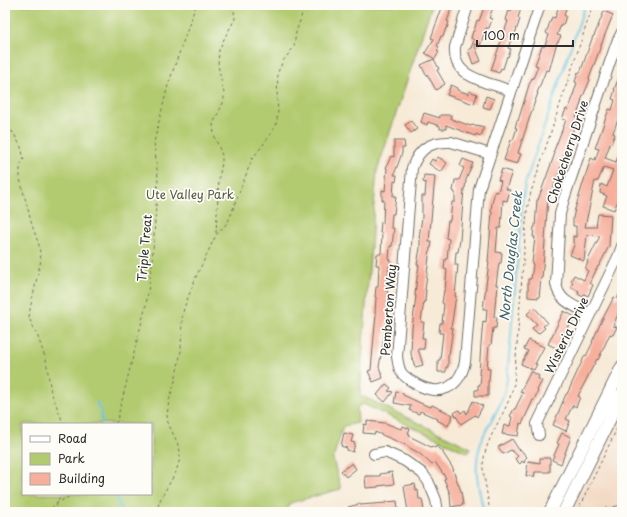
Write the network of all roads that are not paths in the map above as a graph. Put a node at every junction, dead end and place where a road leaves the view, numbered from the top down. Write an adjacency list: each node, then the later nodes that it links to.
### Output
1 (468, 5): 6 (street)
2 (540, 5): 6 (street, Pemberton Way)
3 (617, 5): 4 (street)
4 (622, 7)
5 (622, 32): 9 (street, Chokecherry Drive)
6 (512, 91): 7 (street, Pemberton Way)
7 (490, 154): 7 (street, Pemberton Way)
8 (622, 246): 9 (street, Wisteria Drive)
9 (590, 314): 12 (street, Wisteria Drive)
10 (622, 367): 16 (main road)
11 (622, 394): 17 (main road)
12 (539, 436)
13 (374, 454): 15 (street)
14 (622, 511): 18 (street)
15 (438, 512)
16 (550, 512)
17 (564, 512)
18 (616, 512)

